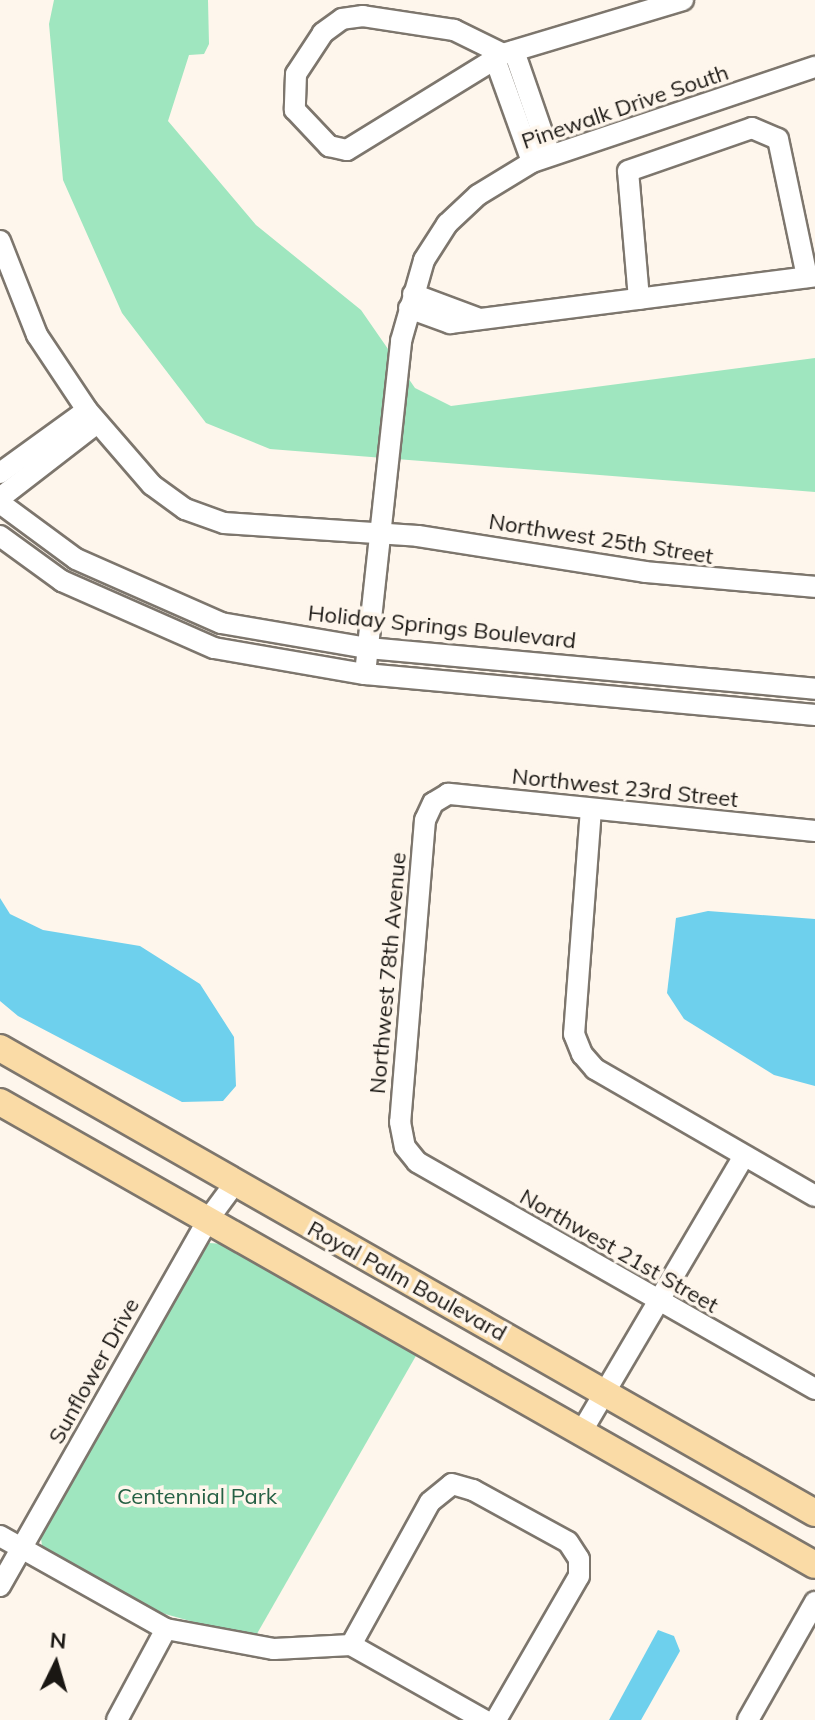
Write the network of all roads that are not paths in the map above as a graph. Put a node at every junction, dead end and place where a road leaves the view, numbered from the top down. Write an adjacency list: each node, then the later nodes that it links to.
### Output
1 (683, 0): 2 (street)
2 (504, 54): 2 (street); 4 (street)
3 (815, 67): 4 (street, Pinewalk Drive South)
4 (541, 158): 8 (street, Pinewalk Drive South)
5 (0, 241): 9 (street, Northwest 25th Street)
6 (811, 277): 7 (street); 7 (street)
7 (639, 299): 8 (street)
8 (411, 301): 12 (street, Pinewalk Drive South)
9 (92, 416): 10 (street); 11 (street); 12 (street, Northwest 25th Street)
10 (0, 473)
11 (0, 501): 15 (street, Holiday Springs Boulevard)
12 (380, 535): 14 (street, Northwest 25th Street); 15 (street, Pinewalk Drive South)
13 (0, 536): 16 (street)
14 (815, 587)
15 (368, 648): 16 (street, Pinewalk Drive South); 17 (street, Holiday Springs Boulevard)
16 (365, 674): 18 (street)
17 (815, 689)
18 (815, 715)
19 (433, 803): 20 (street, Northwest 23rd Street); 24 (street, Northwest 78th Avenue)
20 (591, 809): 21 (street, Northwest 23rd Street); 25 (street)
21 (815, 831)
22 (0, 1048): 26 (main road, Royal Palm Boulevard)
23 (0, 1102): 28 (main road, Royal Palm Boulevard)
24 (405, 1147): 29 (street, Northwest 21st Street)
25 (743, 1158): 27 (street); 29 (street)
26 (235, 1183): 28 (street, Sunflower Drive); 31 (main road, Royal Palm Boulevard)
27 (815, 1196)
28 (207, 1221): 32 (main road, Royal Palm Boulevard); 35 (street, Sunflower Drive)
29 (657, 1301): 30 (street, Northwest 21st Street); 31 (street)
30 (815, 1389)
31 (605, 1392): 32 (street); 33 (main road, Royal Palm Boulevard)
32 (582, 1431): 36 (main road, Royal Palm Boulevard)
33 (815, 1513)
34 (0, 1536): 35 (street)
35 (22, 1549): 37 (street, Sunflower Drive); 39 (street)
36 (815, 1565)
37 (0, 1586)
38 (815, 1602): 44 (street)
39 (166, 1629): 40 (street); 41 (street)
40 (351, 1645): 42 (street); 43 (street)
41 (117, 1720)
42 (484, 1720)
43 (496, 1720)
44 (748, 1720)

